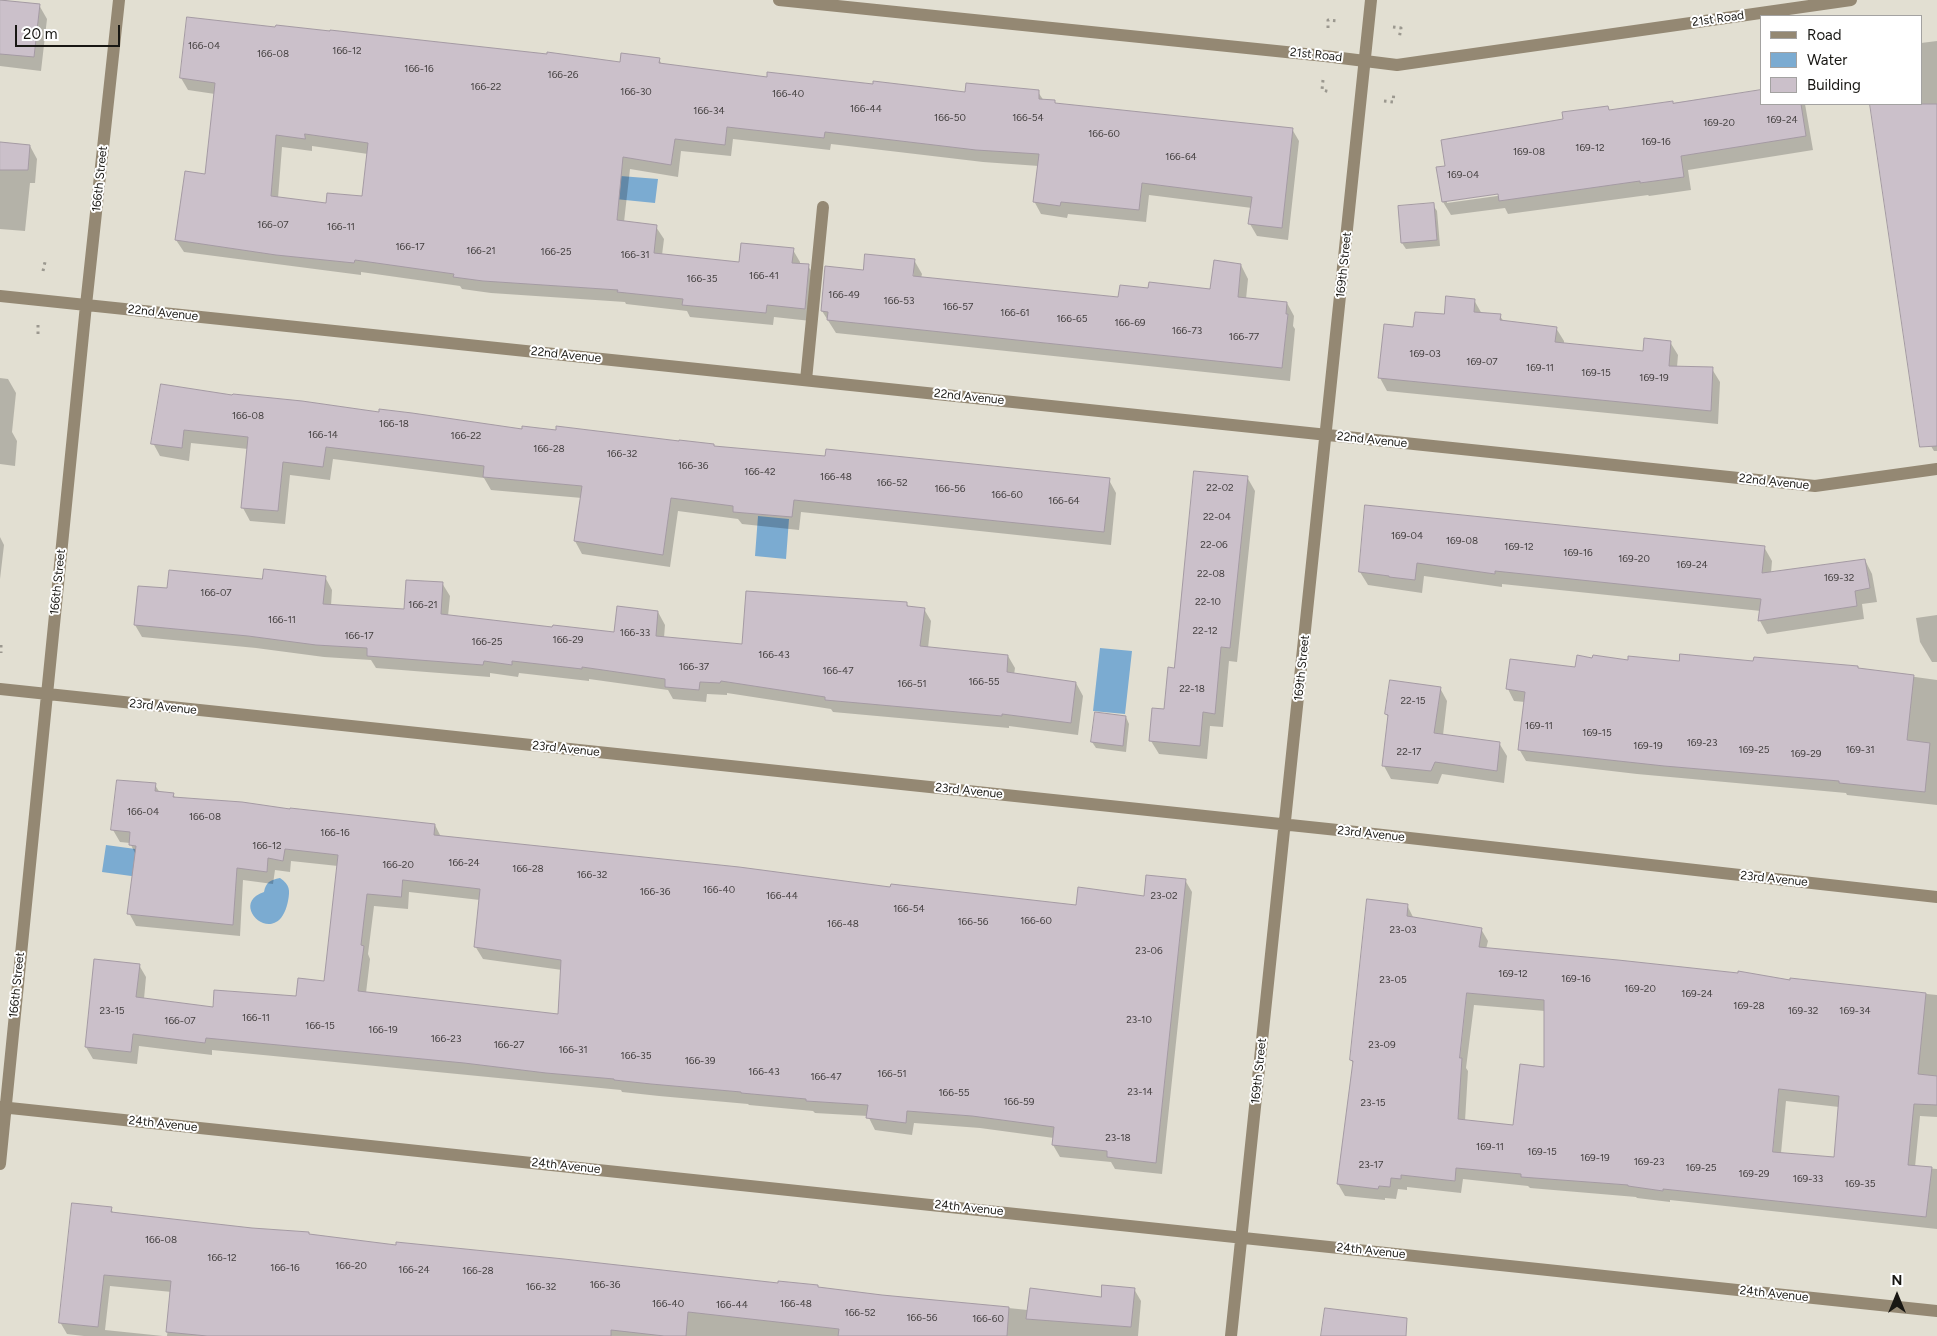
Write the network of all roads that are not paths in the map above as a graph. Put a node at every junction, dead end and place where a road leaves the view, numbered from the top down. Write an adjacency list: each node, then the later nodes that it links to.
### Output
1 (119, 0): 8 (street, 166th Street)
2 (780, 0): 5 (street, 21st Road)
3 (1371, 0): 5 (street, 169th Street)
4 (1851, 0): 5 (street, 21st Road)
5 (1365, 61): 10 (street, 169th Street)
6 (824, 207): 9 (street)
7 (0, 296): 8 (street, 22nd Avenue)
8 (86, 304): 9 (street, 22nd Avenue); 13 (street, 166th Street)
9 (806, 380): 10 (street, 22nd Avenue)
10 (1326, 435): 11 (street, 22nd Avenue); 14 (street, 169th Street)
11 (1937, 469)
12 (0, 689): 13 (street, 23rd Avenue)
13 (46, 694): 14 (street, 23rd Avenue); 16 (street, 166th Street)
14 (1285, 825): 15 (street, 23rd Avenue); 18 (street, 169th Street)
15 (1937, 897)
16 (2, 1107): 17 (street, 166th Street); 18 (street, 24th Avenue)
17 (0, 1164)
18 (1242, 1237): 19 (street, 24th Avenue); 20 (street, 169th Street)
19 (1937, 1311)
20 (1232, 1336)

